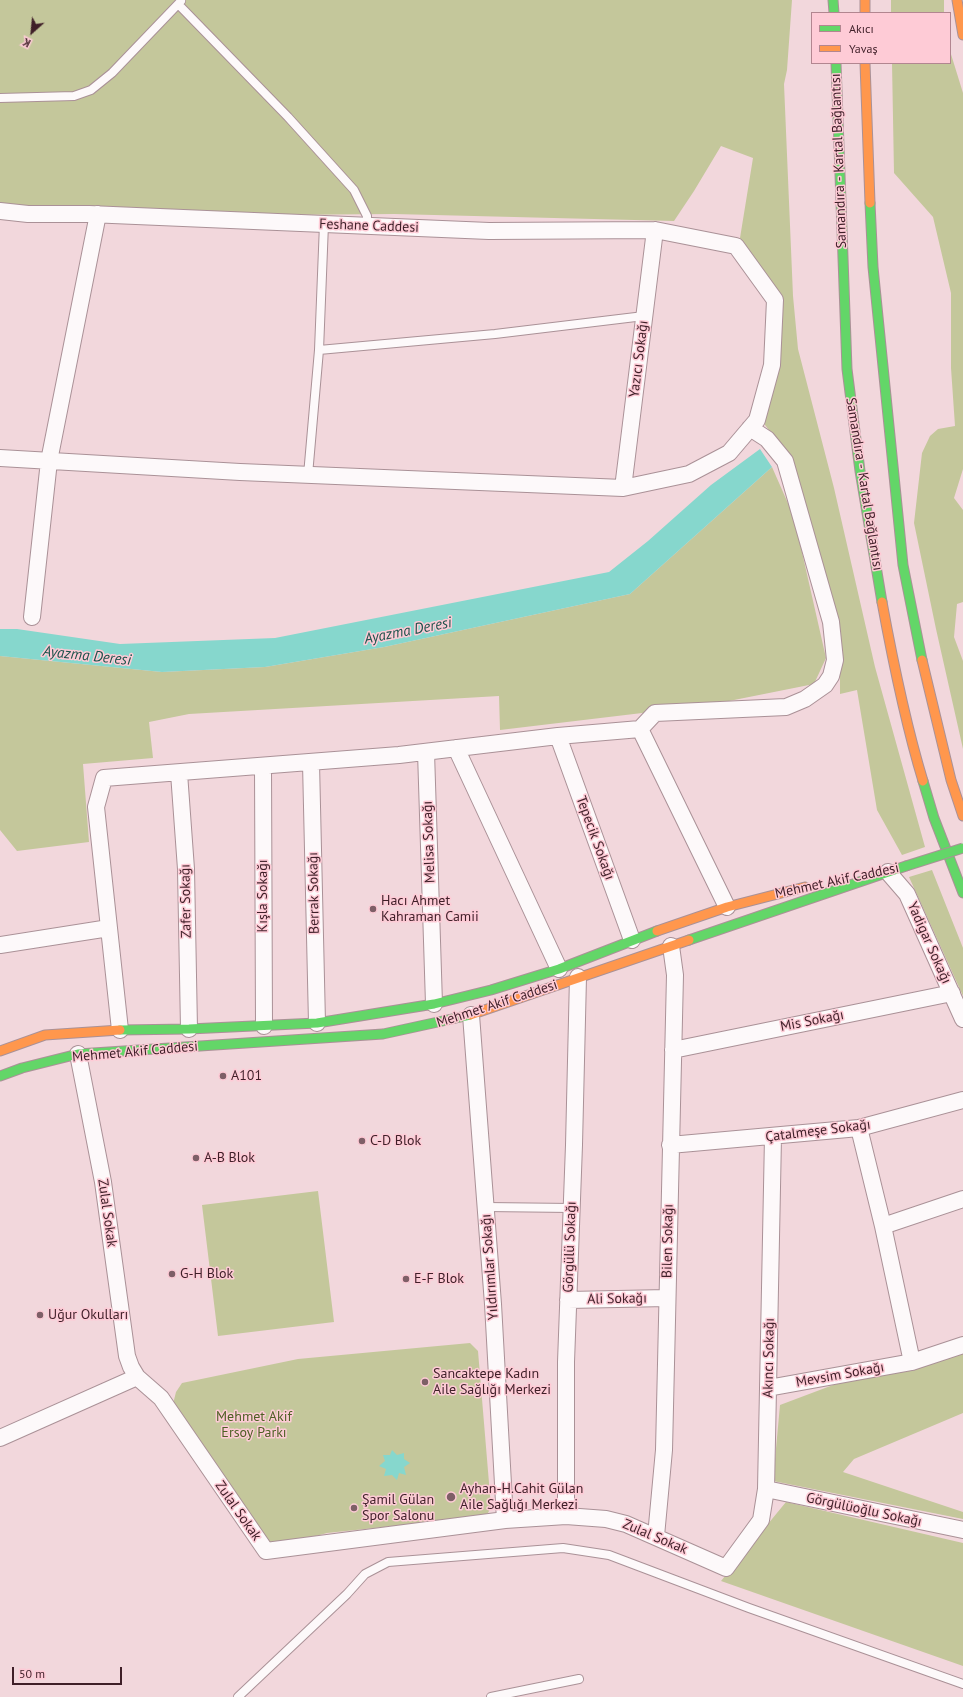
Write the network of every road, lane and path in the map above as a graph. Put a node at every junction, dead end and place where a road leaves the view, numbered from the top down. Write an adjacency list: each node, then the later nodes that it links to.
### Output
1 (833, 0): 5 (main road)
2 (864, 0): 6 (main road)
3 (957, 0): 7 (main road)
4 (180, 2): 10 (lane); 14 (lane)
5 (834, 12)
6 (865, 12)
7 (963, 35)
8 (836, 64): 37 (main road, Samandıra - Kartal Bağlantısı)
9 (865, 64): 31 (main road, Samandıra - Kartal Bağlantısı)
10 (0, 98)
11 (0, 212): 12 (street, Feshane Caddesi)
12 (98, 214): 13 (street, Feshane Caddesi); 20 (street)
13 (324, 224): 14 (street, Feshane Caddesi); 17 (lane)
14 (367, 225): 15 (street, Feshane Caddesi)
15 (655, 230): 16 (street, Yazıcı Sokağı); 18 (street, Feshane Caddesi)
16 (644, 316): 17 (lane); 22 (street, Yazıcı Sokağı)
17 (319, 350): 21 (lane)
18 (750, 428): 22 (street); 24 (street)
19 (0, 458): 20 (street)
20 (49, 461): 21 (street); 23 (street)
21 (308, 475): 22 (street)
22 (623, 488)
23 (32, 617)
24 (640, 729): 25 (street); 38 (street)
25 (558, 736): 26 (street); 40 (street, Tepecik Sokağı)
26 (456, 748): 27 (street); 43 (street)
27 (426, 752): 28 (street); 46 (street, Melisa Sokağı)
28 (311, 763): 29 (street); 49 (street, Berrak Sokağı)
29 (263, 767): 30 (street); 50 (street, Kışla Sokağı)
30 (179, 773): 39 (street); 51 (street, Zafer Sokağı)
31 (963, 816)
32 (963, 848): 33 (main road, bridge)
33 (906, 866): 34 (main road, Mehmet Akif Caddesi); 35 (main road, Mehmet Akif Caddesi)
34 (888, 872): 42 (main road, Mehmet Akif Caddesi); 45 (street, Yadigar Sokağı)
35 (845, 877)
36 (815, 884): 38 (main road, Mehmet Akif Caddesi)
37 (963, 893)
38 (727, 907): 40 (main road, Mehmet Akif Caddesi)
39 (109, 928): 41 (street); 52 (street)
40 (632, 940): 43 (main road, Mehmet Akif Caddesi)
41 (0, 945)
42 (671, 946): 44 (main road, Mehmet Akif Caddesi); 54 (street, Bilen Sokağı)
43 (559, 969): 44 (main road, Mehmet Akif Caddesi); 46 (main road, Mehmet Akif Caddesi)
44 (578, 977): 47 (main road, Mehmet Akif Caddesi); 65 (street, Görgülü Sokağı)
45 (952, 993): 48 (street, Yadigar Sokağı); 54 (street, Mis Sokağı)
46 (434, 1004): 49 (main road, Mehmet Akif Caddesi)
47 (471, 1015): 53 (main road, Mehmet Akif Caddesi); 64 (street, Yıldırımlar Sokağı)
48 (963, 1019)
49 (317, 1024): 50 (main road, Mehmet Akif Caddesi)
50 (264, 1026): 51 (main road, Mehmet Akif Caddesi); 53 (main road)
51 (189, 1029): 52 (main road, Mehmet Akif Caddesi)
52 (128, 1037): 55 (main road, Mehmet Akif Caddesi); 56 (main road)
53 (272, 1041): 56 (main road, Mehmet Akif Caddesi)
54 (673, 1050): 62 (street, Bilen Sokağı)
55 (0, 1051)
56 (145, 1051): 57 (main road, Mehmet Akif Caddesi)
57 (78, 1054): 58 (main road, Mehmet Akif Caddesi); 71 (street, Zulal Sokak)
58 (0, 1076)
59 (963, 1100): 60 (street, Çatalmeşe Sokağı)
60 (859, 1128): 61 (street, Çatalmeşe Sokağı); 66 (street)
61 (773, 1137): 62 (street, Çatalmeşe Sokağı); 72 (street, Akıncı Sokağı)
62 (670, 1145): 67 (street, Bilen Sokağı)
63 (963, 1199): 66 (street)
64 (486, 1208): 65 (lane); 76 (street, Yıldırımlar Sokağı)
65 (572, 1208): 68 (street, Görgülü Sokağı)
66 (883, 1226): 70 (street)
67 (667, 1298): 68 (street, Ali Sokağı); 78 (street, Bilen Sokağı)
68 (568, 1300): 75 (street, Görgülü Sokağı)
69 (963, 1345): 70 (street, Mevsim Sokağı)
70 (912, 1362): 72 (street, Mevsim Sokağı)
71 (137, 1377): 73 (street); 76 (street, Zulal Sokak)
72 (768, 1388): 74 (street, Akıncı Sokağı)
73 (0, 1438)
74 (766, 1489): 77 (street, Görgülüoğlu Sokağı); 79 (street, Akıncı Sokağı)
75 (566, 1516): 76 (street, Zulal Sokak); 78 (street, Zulal Sokak)
76 (505, 1520)
77 (963, 1530)
78 (656, 1536): 79 (street, Zulal Sokak)
79 (726, 1568)
80 (579, 1679): 83 (lane)
81 (963, 1684): 82 (lane)
82 (238, 1697)
83 (491, 1697)

